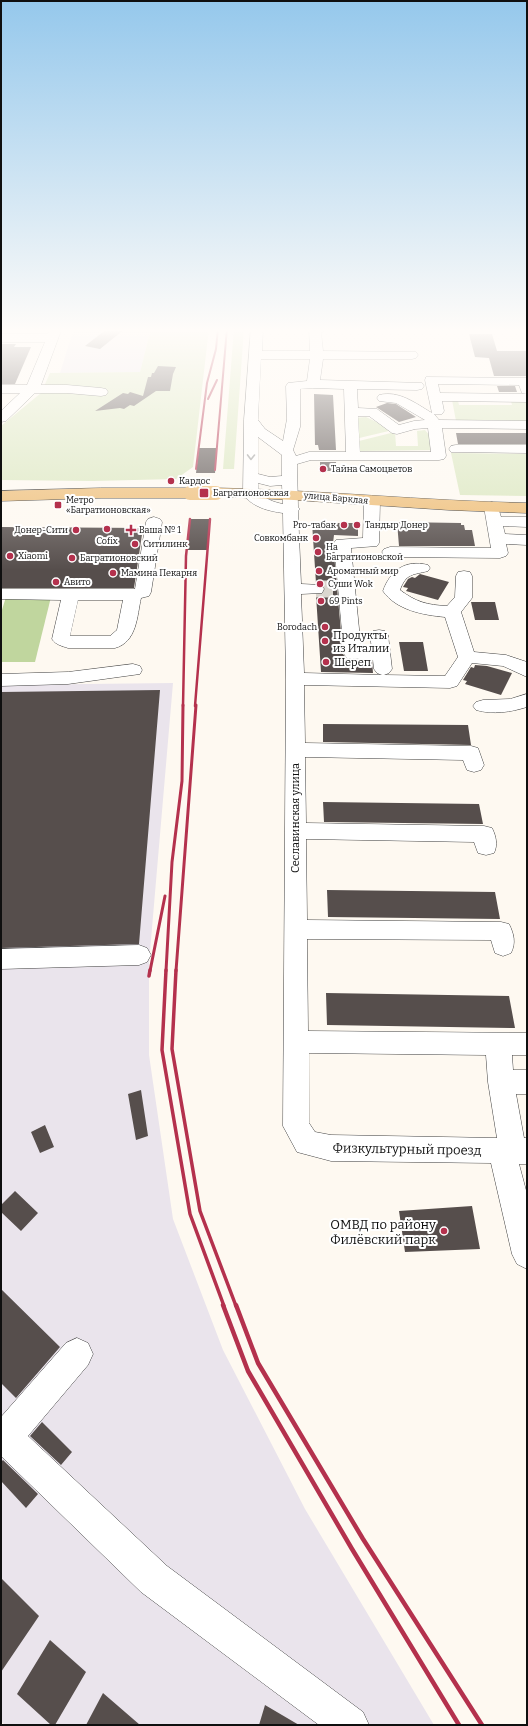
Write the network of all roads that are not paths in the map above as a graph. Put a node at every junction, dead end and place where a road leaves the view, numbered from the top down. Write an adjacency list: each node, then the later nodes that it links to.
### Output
1 (11, 409): 8 (street)
2 (252, 409): 9 (street)
3 (294, 409): 14 (street)
4 (352, 409): 7 (street)
5 (413, 409): 10 (street)
6 (437, 409): 10 (street)
7 (352, 412): 10 (street); 15 (street)
8 (1, 418)
9 (251, 420): 14 (street); 16 (street, one-way to 16)
10 (433, 422): 11 (street); 15 (street)
11 (527, 425)
12 (456, 449): 13 (street)
13 (527, 449)
14 (288, 455): 15 (street); 17 (street, Сеславинская улица)
15 (353, 456)
16 (251, 476): 17 (street); 18 (street)
17 (290, 478): 21 (street, Сеславинская улица)
18 (250, 494): 19 (main road, bridge); 21 (street)
19 (1, 496)
20 (372, 501): 21 (main road, улица Барклая); 23 (main road, улица Барклая); 38 (street)
21 (291, 502): 31 (street, Сеславинская улица)
22 (527, 508): 23 (main road, улица Барклая)
23 (493, 514): 25 (street); 26 (street)
24 (154, 522): 35 (street)
25 (527, 522)
26 (497, 539): 27 (street); 28 (street)
27 (527, 540)
28 (390, 552)
29 (422, 568): 36 (street)
30 (464, 576): 36 (street)
31 (293, 589): 32 (street); 42 (street, Сеславинская улица)
32 (316, 589)
33 (1, 594): 34 (street)
34 (71, 595): 35 (street); 35 (street)
35 (133, 595)
36 (452, 612): 39 (street)
37 (379, 635): 38 (street)
38 (382, 655): 44 (street)
39 (468, 657): 41 (street); 44 (street)
40 (133, 670): 43 (street)
41 (527, 671)
42 (295, 679): 44 (street); 47 (street, Сеславинская улица)
43 (1, 680)
44 (385, 682)
45 (527, 700): 46 (street)
46 (483, 706)
47 (295, 750): 48 (street); 49 (street, Сеславинская улица)
48 (474, 765)
49 (295, 831): 50 (street); 51 (street, Сеславинская улица)
50 (486, 847)
51 (296, 929): 52 (street); 55 (street, Сеславинская улица)
52 (503, 946)
53 (139, 954): 54 (street)
54 (1, 959)
55 (296, 1042): 56 (street); 60 (street, Сеславинская улица)
56 (498, 1044): 57 (street); 58 (street)
57 (527, 1044)
58 (502, 1082): 59 (street); 61 (street)
59 (527, 1082)
60 (296, 1126): 61 (street, Физкультурный проезд)
61 (514, 1151): 62 (street)
62 (527, 1254)
63 (77, 1354): 64 (street)
64 (3, 1435): 65 (street)
65 (350, 1725)

